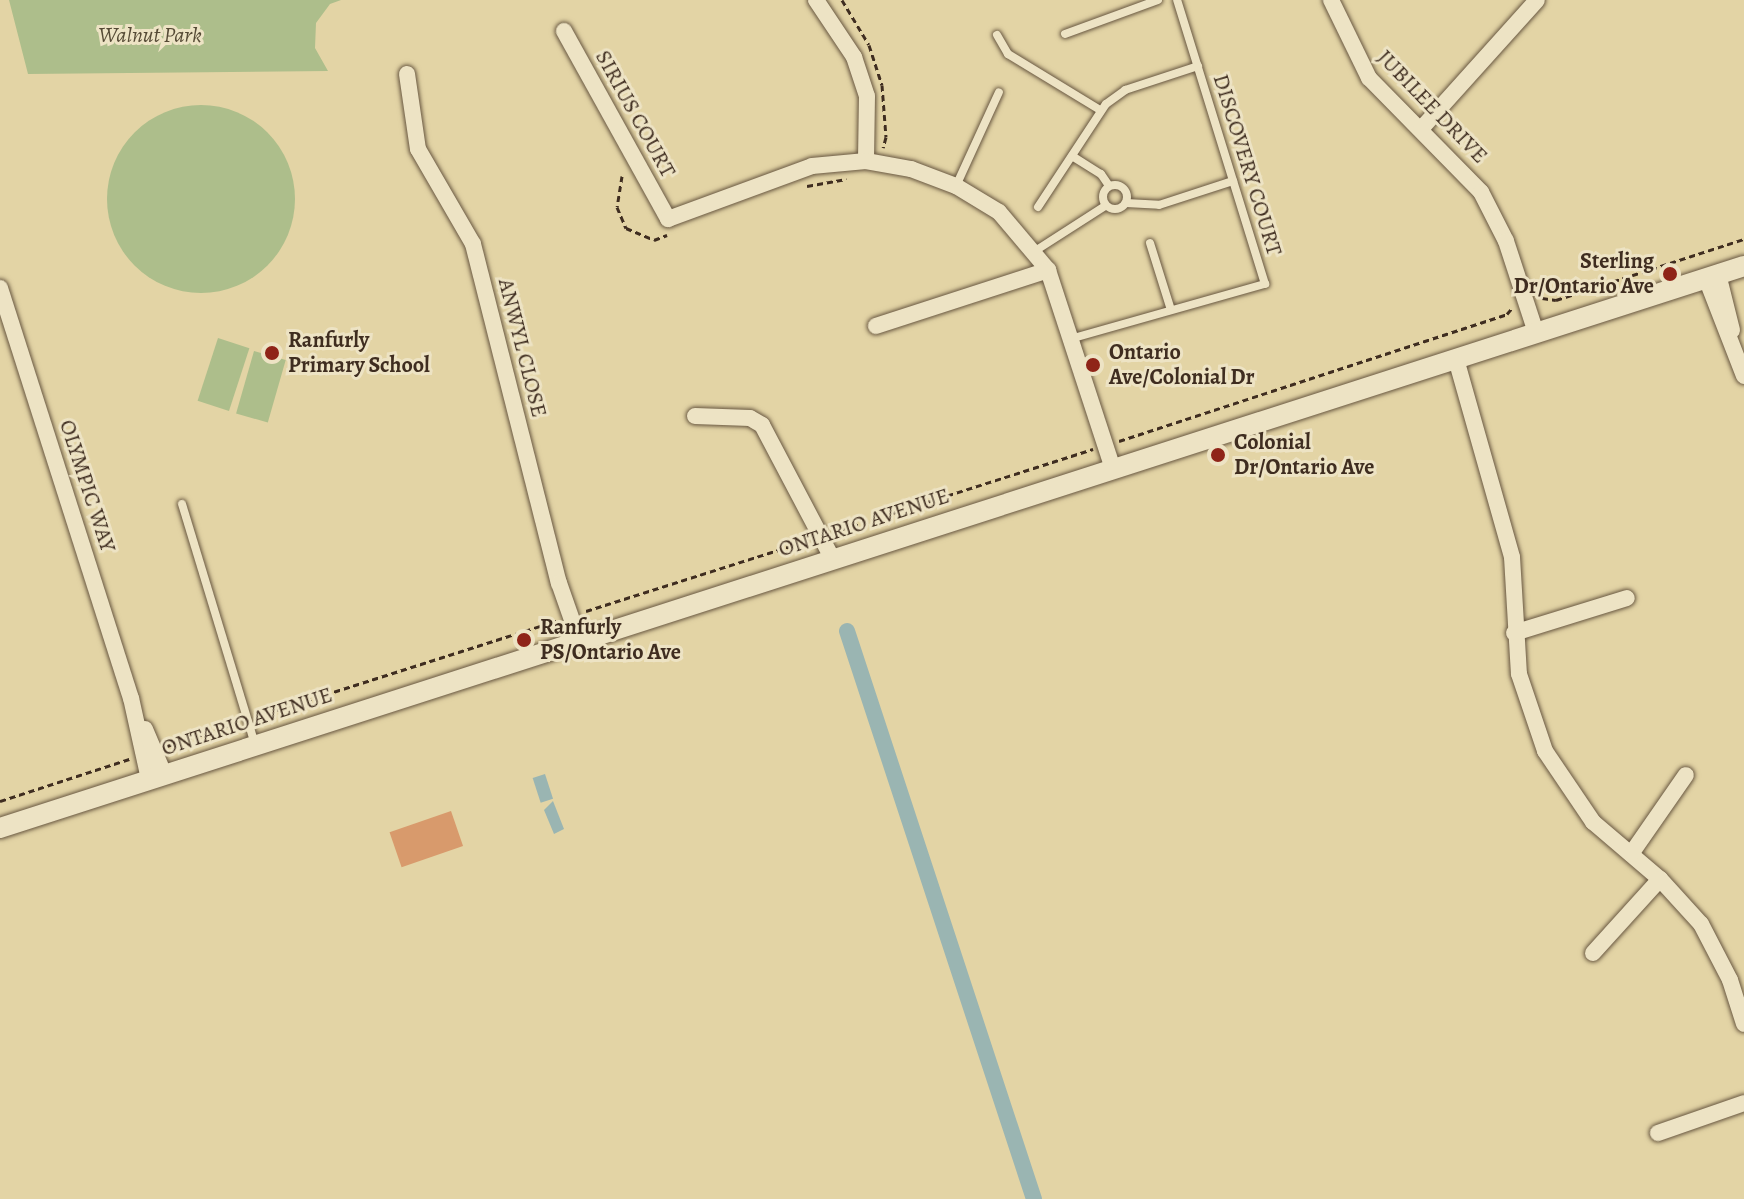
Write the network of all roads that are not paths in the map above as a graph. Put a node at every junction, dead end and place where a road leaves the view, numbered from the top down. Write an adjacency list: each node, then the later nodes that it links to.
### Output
1 (816, 0): 15 (street)
2 (1158, 0): 7 (lane)
3 (1177, 0): 9 (lane, DISCOVERY COURT)
4 (1331, 0): 13 (street, JUBILEE DRIVE)
5 (1537, 0): 13 (street)
6 (564, 31): 15 (street, SIRIUS COURT)
7 (1065, 34)
8 (997, 35): 12 (lane)
9 (1198, 66): 12 (lane); 16 (lane, DISCOVERY COURT)
10 (407, 74): 41 (street, ANWYL CLOSE)
11 (999, 92): 17 (lane)
12 (1100, 110): 14 (lane)
13 (1421, 129): 31 (street, JUBILEE DRIVE)
14 (1072, 156): 18 (lane); 21 (lane)
15 (866, 161): 17 (street)
16 (1233, 181): 19 (lane); 28 (lane, DISCOVERY COURT)
17 (956, 186): 23 (street)
18 (1109, 186): 19 (lane); 20 (lane)
19 (1126, 203): 20 (lane)
20 (1105, 206): 23 (lane)
21 (1038, 207)
22 (1150, 243): 28 (lane)
23 (1035, 251): 25 (street)
24 (1744, 266): 26 (street, ONTARIO AVENUE)
25 (1048, 270): 29 (street); 32 (street)
26 (1712, 276): 31 (street, ONTARIO AVENUE); 34 (street)
27 (0, 288): 30 (street, OLYMPIC WAY)
28 (1171, 310): 32 (lane, DISCOVERY COURT)
29 (876, 326)
30 (6, 327): 44 (street, OLYMPIC WAY)
31 (1536, 333): 33 (street, ONTARIO AVENUE)
32 (1069, 339): 36 (street)
33 (1451, 360): 36 (street, ONTARIO AVENUE); 40 (street)
34 (1744, 376)
35 (695, 416): 38 (street)
36 (1113, 469): 38 (street, ONTARIO AVENUE)
37 (182, 504): 42 (lane)
38 (832, 558): 41 (street, ONTARIO AVENUE)
39 (1627, 598): 40 (street)
40 (1514, 633): 46 (street)
41 (579, 640): 42 (street, ONTARIO AVENUE)
42 (255, 744): 44 (street, ONTARIO AVENUE)
43 (1686, 775): 46 (street)
44 (156, 776): 45 (street, ONTARIO AVENUE)
45 (0, 828)
46 (1631, 854): 47 (street)
47 (1660, 879): 48 (street); 49 (street)
48 (1593, 953)
49 (1744, 1024)
50 (1744, 1103): 51 (street)
51 (1658, 1133)

